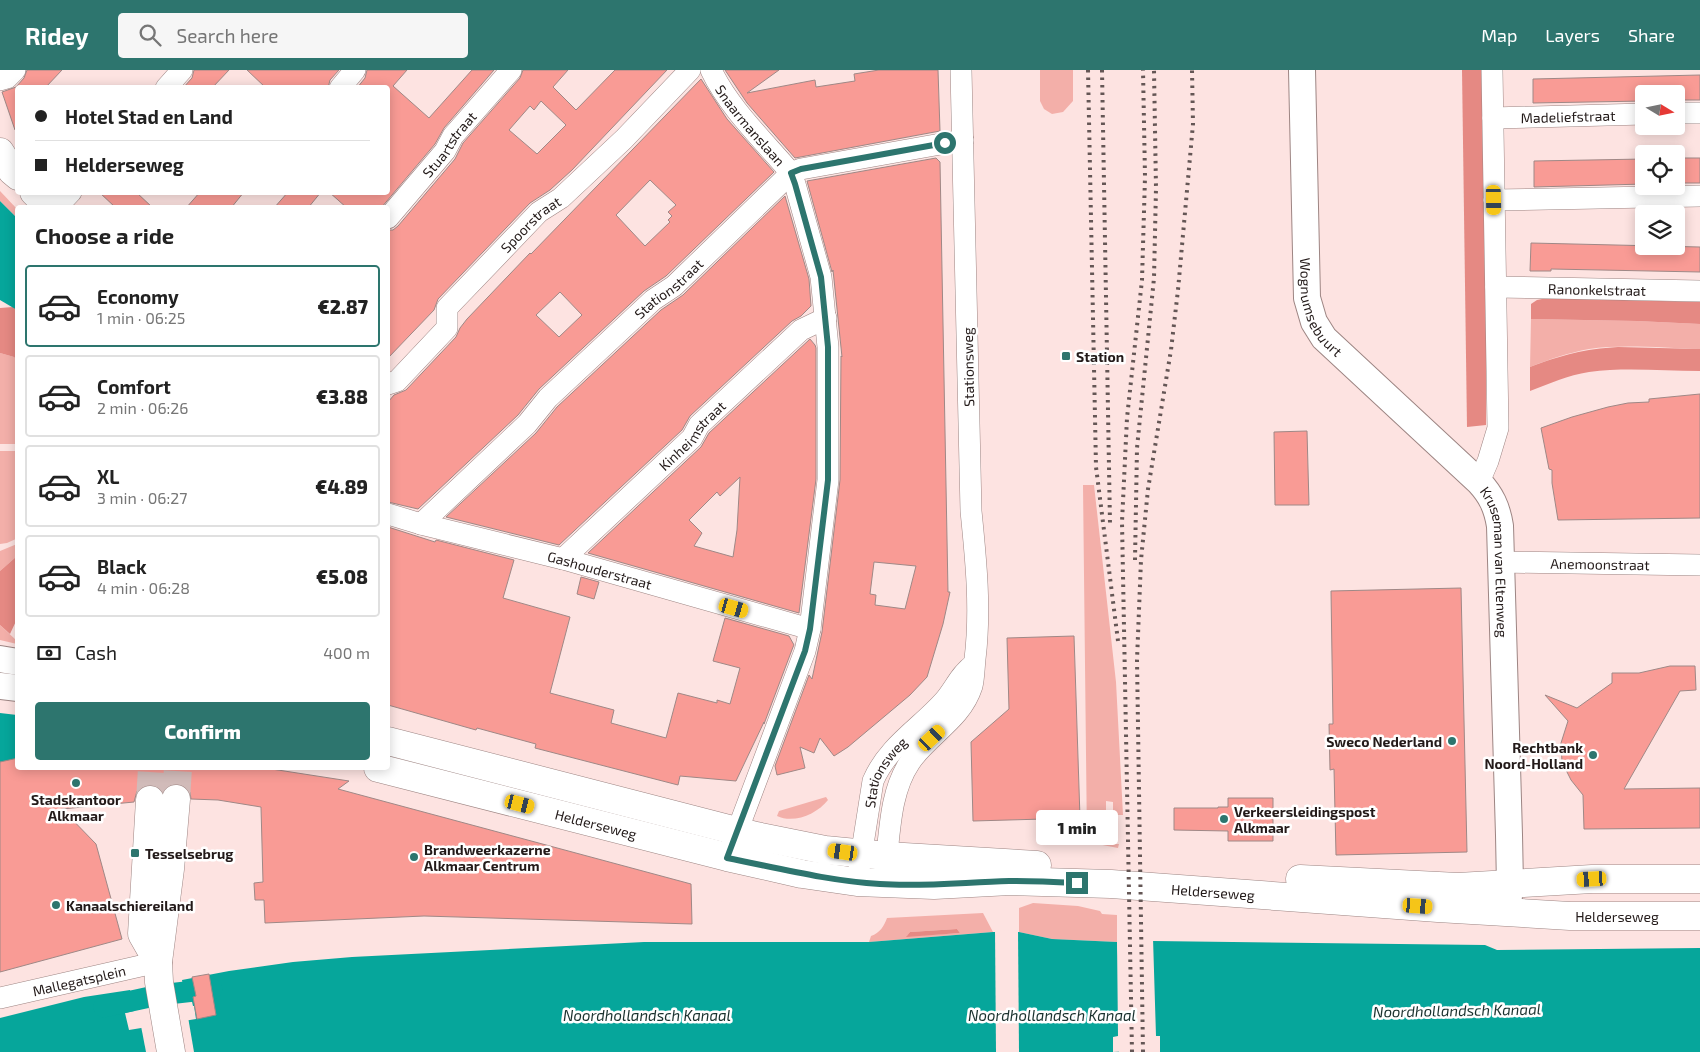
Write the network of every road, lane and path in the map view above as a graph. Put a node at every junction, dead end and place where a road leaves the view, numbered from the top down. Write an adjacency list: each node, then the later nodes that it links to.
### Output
1 (15, 70): 10 (street)
2 (182, 70): 11 (street)
3 (355, 70): 12 (street)
4 (511, 70): 27 (street, Stuartstraat)
5 (690, 70): 31 (street, Spoorstraat)
6 (711, 70): 19 (street, Snaarmanslaan)
7 (961, 70): 17 (street, Stationsweg)
8 (1302, 70): 32 (street, Wognumsebuurt)
9 (1492, 70): 16 (street, Kruseman van Eltenweg)
10 (0, 80)
11 (169, 85)
12 (342, 85)
13 (1685, 113): 14 (street)
14 (1700, 113)
15 (1635, 114): 16 (street, Madeliefstraat)
16 (1493, 118): 24 (street, Kruseman van Eltenweg)
17 (963, 140): 19 (street, Stationstraat); 47 (street, Stationsweg)
18 (0, 152): 20 (main road)
19 (791, 173): 30 (street, Snaarmanslaan); 34 (street, Stationstraat)
20 (15, 174)
21 (37, 195): 25 (main road)
22 (68, 195): 26 (street)
23 (1700, 196): 24 (street)
24 (1494, 200): 28 (street, Kruseman van Eltenweg)
25 (47, 205)
26 (59, 205)
27 (390, 216)
28 (1496, 287): 29 (street, Ranonkelstraat); 32 (street, Kruseman van Eltenweg)
29 (1700, 291)
30 (826, 318): 35 (street, Kinheimstraat); 38 (street, Snaarmanslaan)
31 (390, 383)
32 (1479, 482): 36 (street, Kruseman van Eltenweg)
33 (390, 515): 34 (street, Gashouderstraat)
34 (421, 524): 35 (street, Gashouderstraat)
35 (563, 559): 38 (street, Gashouderstraat)
36 (1500, 562): 37 (street, Anemoonstraat); 51 (street, Kruseman van Eltenweg)
37 (1700, 565)
38 (810, 629): 46 (street, Snaarmanslaan)
39 (0, 659): 40 (street)
40 (15, 662)
41 (0, 686): 42 (street)
42 (15, 688)
43 (390, 741): 46 (main road, Helderseweg)
44 (386, 770): 48 (main road, Helderseweg)
45 (163, 800): 53 (main road)
46 (739, 825): 47 (main road, Helderseweg); 48 (street)
47 (874, 855): 50 (street, Stationsweg); 51 (main road, Helderseweg)
48 (727, 858): 50 (main road, Helderseweg)
49 (1700, 880): 51 (main road, Helderseweg)
50 (870, 883): 51 (main road, Helderseweg)
51 (1509, 898): 52 (main road, Helderseweg)
52 (1700, 916)
53 (158, 972): 54 (street, Mallegatsplein); 55 (main road)
54 (0, 998)
55 (170, 1052)

